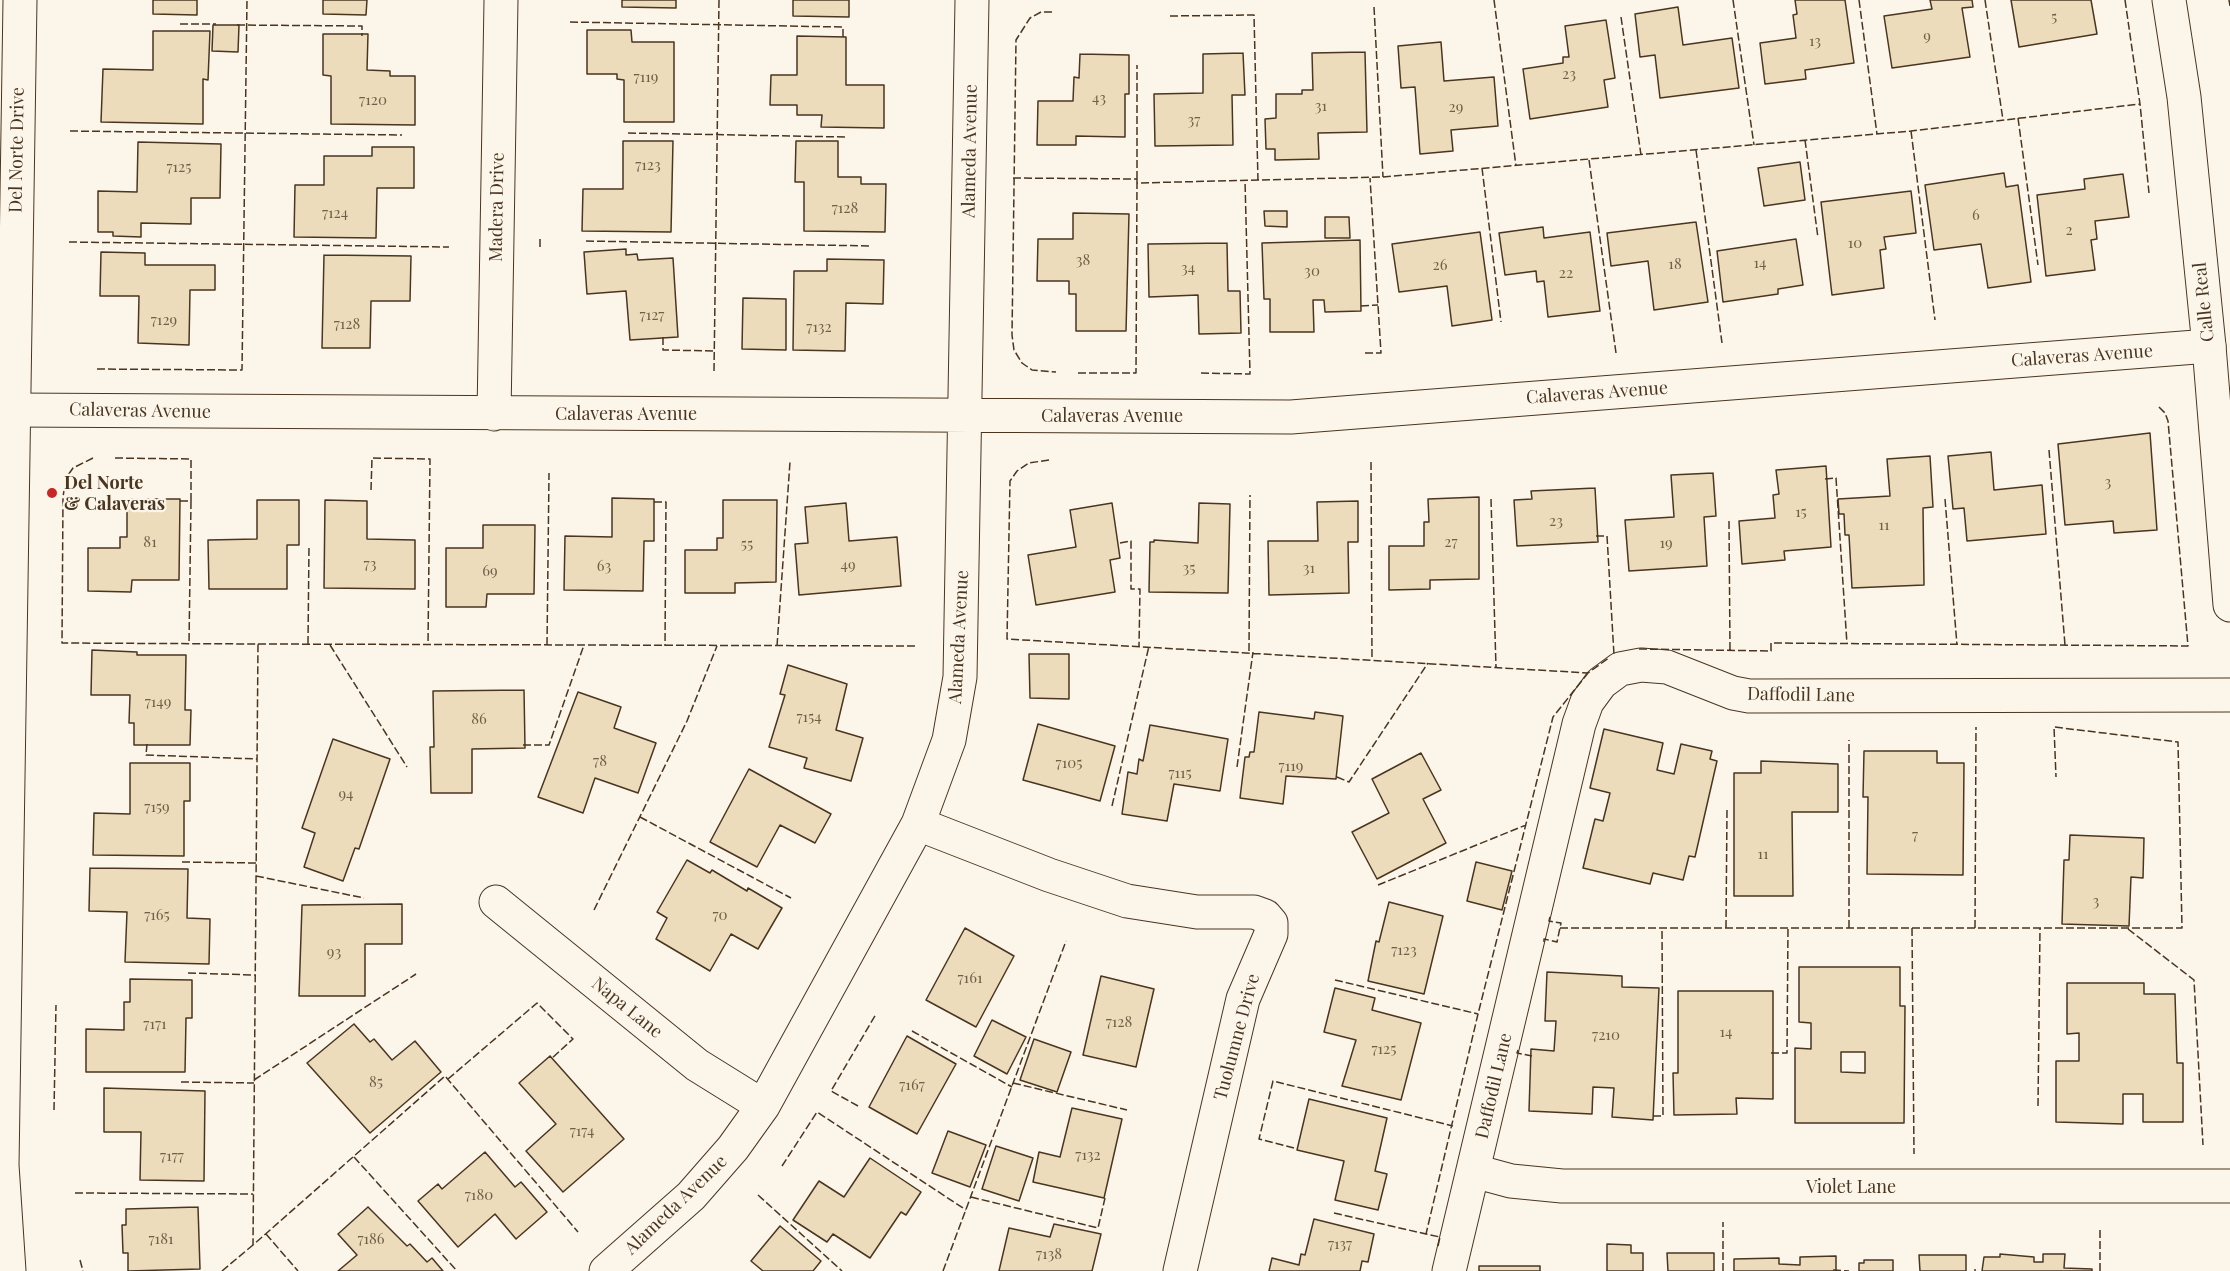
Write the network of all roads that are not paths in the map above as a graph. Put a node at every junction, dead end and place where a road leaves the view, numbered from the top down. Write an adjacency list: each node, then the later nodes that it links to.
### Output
1 (20, 0): 6 (street, Del Norte Drive)
2 (501, 0): 7 (street, Madera Drive)
3 (972, 0): 8 (street, Alameda Avenue)
4 (2169, 0): 5 (street, Calle Real)
5 (2209, 346): 8 (street, Calaveras Avenue); 9 (street, Calle Real)
6 (12, 410): 7 (street, Calaveras Avenue); 16 (street, Del Norte Drive)
7 (494, 414): 8 (street, Calaveras Avenue)
8 (965, 415): 11 (street, Alameda Avenue)
9 (2230, 605)
10 (2230, 694): 14 (street, Daffodil Lane)
11 (918, 824): 13 (street, Alameda Avenue); 18 (street, Tuolumne Drive)
12 (496, 902): 13 (street, Napa Lane)
13 (764, 1106): 17 (street, Alameda Avenue)
14 (1474, 1171): 15 (street, Violet Lane); 19 (street)
15 (2230, 1186)
16 (9, 1271)
17 (606, 1271)
18 (1180, 1271)
19 (1449, 1271)

